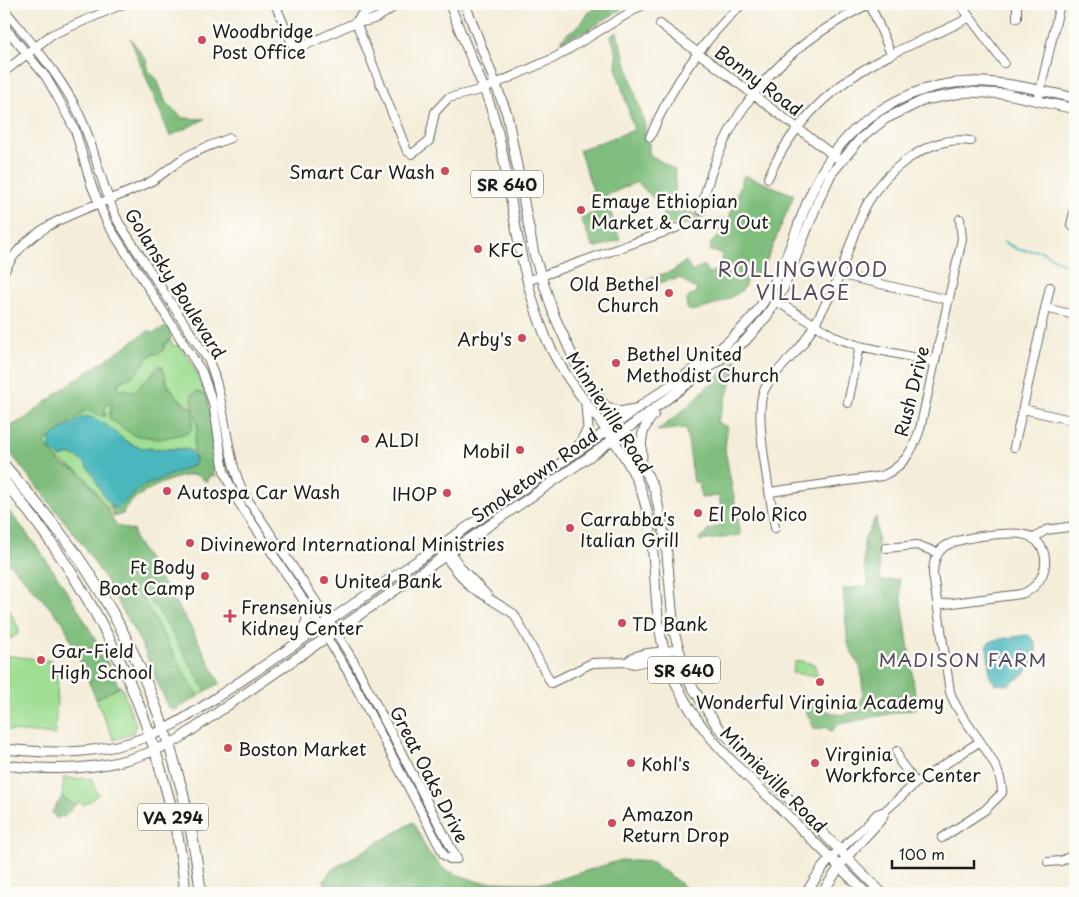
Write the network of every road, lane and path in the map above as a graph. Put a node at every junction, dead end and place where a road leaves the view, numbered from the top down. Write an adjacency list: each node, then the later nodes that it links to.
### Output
1 (123, 4): 19 (street)
2 (275, 4): 16 (street)
3 (385, 4): 16 (street)
4 (397, 4): 16 (street)
5 (450, 4): 26 (main road, Minnieville Road / SR 640)
6 (465, 4): 25 (main road, Minnieville Road / SR 640)
7 (644, 4): 25 (street)
8 (742, 4): 20 (street)
9 (870, 4): 22 (street); 28 (street)
10 (960, 4): 14 (street)
11 (1017, 4): 15 (street)
12 (1060, 4): 27 (street)
13 (4, 9): 19 (street, Golansky Boulevard)
14 (970, 17): 22 (street); 23 (street)
15 (1018, 18)
16 (356, 22): 26 (street)
17 (660, 24): 20 (street, Bonny Road)
18 (4, 26): 21 (street, Golansky Boulevard)
19 (35, 47): 21 (street); 39 (street, Golansky Boulevard)
20 (697, 52): 28 (street, Bonny Road); 33 (street)
21 (26, 54): 24 (street); 40 (street, Golansky Boulevard)
22 (891, 54): 32 (street)
23 (1004, 63)
24 (4, 72)
25 (496, 83): 26 (street); 49 (main road, Minnieville Road / SR 640)
26 (484, 88): 50 (main road, Minnieville Road / SR 640)
27 (1040, 90): 29 (main road, Smoketown Road); 30 (street); 36 (main road, Smoketown Road)
28 (754, 94): 32 (street, Bonny Road); 42 (street)
29 (1075, 98)
30 (1038, 100): 31 (main road, Smoketown Road); 37 (main road, Smoketown Road)
31 (1075, 109)
32 (797, 127): 36 (street, Bonny Road); 38 (street)
33 (650, 137)
34 (230, 138): 39 (street)
35 (971, 141): 48 (street)
36 (832, 155): 37 (street, Bonny Road); 65 (main road, Smoketown Road)
37 (840, 161): 53 (main road, Smoketown Road)
38 (768, 178)
39 (108, 199): 40 (street); 57 (street, Golansky Boulevard)
40 (98, 203): 46 (street); 58 (street, Golansky Boulevard)
41 (1075, 207): 45 (street)
42 (701, 210)
43 (960, 219): 52 (street, Rush Drive)
44 (676, 228): 49 (street)
45 (1075, 228)
46 (6, 261): 47 (street)
47 (4, 272)
48 (838, 274): 52 (street); 56 (street)
49 (540, 275): 50 (street); 64 (main road, Minnieville Road / SR 640)
50 (527, 280): 61 (main road, Minnieville Road / SR 640)
51 (1050, 287): 54 (street)
52 (949, 300): 60 (street, Rush Drive)
53 (776, 301): 56 (street); 63 (main road, Smoketown Road)
54 (1045, 308): 55 (street); 66 (street)
55 (1075, 315)
56 (814, 326): 59 (street); 79 (street)
57 (189, 331): 58 (street); 76 (street, Golansky Boulevard)
58 (181, 337): 78 (street, Golansky Boulevard)
59 (860, 346): 60 (street); 62 (street)
60 (935, 362): 79 (street, Rush Drive)
61 (585, 402): 69 (main road, Minnieville Road / SR 640); 73 (main road)
62 (848, 403)
63 (662, 404): 70 (main road, Smoketown Road); 74 (main road)
64 (605, 406): 65 (main road); 68 (main road, Minnieville Road / SR 640)
65 (638, 409): 68 (main road, Smoketown Road)
66 (1023, 409): 67 (street); 72 (street)
67 (1075, 421)
68 (617, 424): 69 (main road, Smoketown Road); 70 (main road, Minnieville Road / SR 640)
69 (607, 431): 71 (main road, Minnieville Road / SR 640); 73 (main road, Smoketown Road)
70 (624, 432): 71 (main road, Smoketown Road); 74 (main road, Minnieville Road / SR 640)
71 (613, 440): 86 (main road, Smoketown Road); 95 (main road, Minnieville Road / SR 640)
72 (1014, 447)
73 (570, 457): 83 (main road, Smoketown Road)
74 (642, 460): 94 (main road, Minnieville Road / SR 640)
75 (4, 465): 96 (highway, VA 294)
76 (237, 479): 78 (street); 89 (street, Golansky Boulevard)
77 (4, 481): 97 (highway, VA 294)
78 (228, 482): 87 (street, Golansky Boulevard)
79 (770, 492): 81 (street)
80 (1075, 526): 82 (street)
81 (776, 528)
82 (1034, 539): 85 (street); 88 (street)
83 (441, 545): 86 (street); 89 (main road, Smoketown Road)
84 (886, 548): 85 (street)
85 (938, 553): 88 (street)
86 (447, 555): 91 (main road, Smoketown Road); 95 (street)
87 (304, 601): 90 (street, Golansky Boulevard); 93 (main road)
88 (938, 606): 98 (street)
89 (330, 621): 90 (main road, Smoketown Road); 91 (street, Golansky Boulevard)
90 (321, 627): 92 (street, Golansky Boulevard); 93 (main road, Smoketown Road)
91 (336, 631): 92 (main road, Smoketown Road); 92 (street, Great Oaks Drive)
92 (327, 638): 99 (main road, Smoketown Road)
93 (298, 643): 96 (main road, Smoketown Road)
94 (678, 649): 95 (street); 106 (main road, Minnieville Road / SR 640)
95 (664, 652): 108 (main road, Minnieville Road / SR 640)
96 (164, 730): 97 (main road, Smoketown Road); 99 (highway, VA 294)
97 (151, 736): 100 (main road, Smoketown Road); 101 (highway, VA 294)
98 (979, 742): 104 (street); 105 (street)
99 (169, 745): 101 (main road, Smoketown Road); 112 (highway, VA 294)
100 (4, 749)
101 (156, 751): 103 (main road, Smoketown Road); 111 (highway, VA 294)
102 (898, 751): 104 (street)
103 (4, 765)
104 (916, 783): 106 (street)
105 (942, 838)
106 (843, 854): 108 (main road); 110 (main road); 116 (main road, Minnieville Road / SR 640)
107 (1075, 854): 109 (street)
108 (831, 858): 110 (main road, Minnieville Road / SR 640); 113 (main road)
109 (1048, 862)
110 (840, 866): 114 (main road); 115 (main road, Minnieville Road / SR 640)
111 (185, 893)
112 (201, 893)
113 (806, 893)
114 (822, 893)
115 (866, 893)
116 (882, 893)

